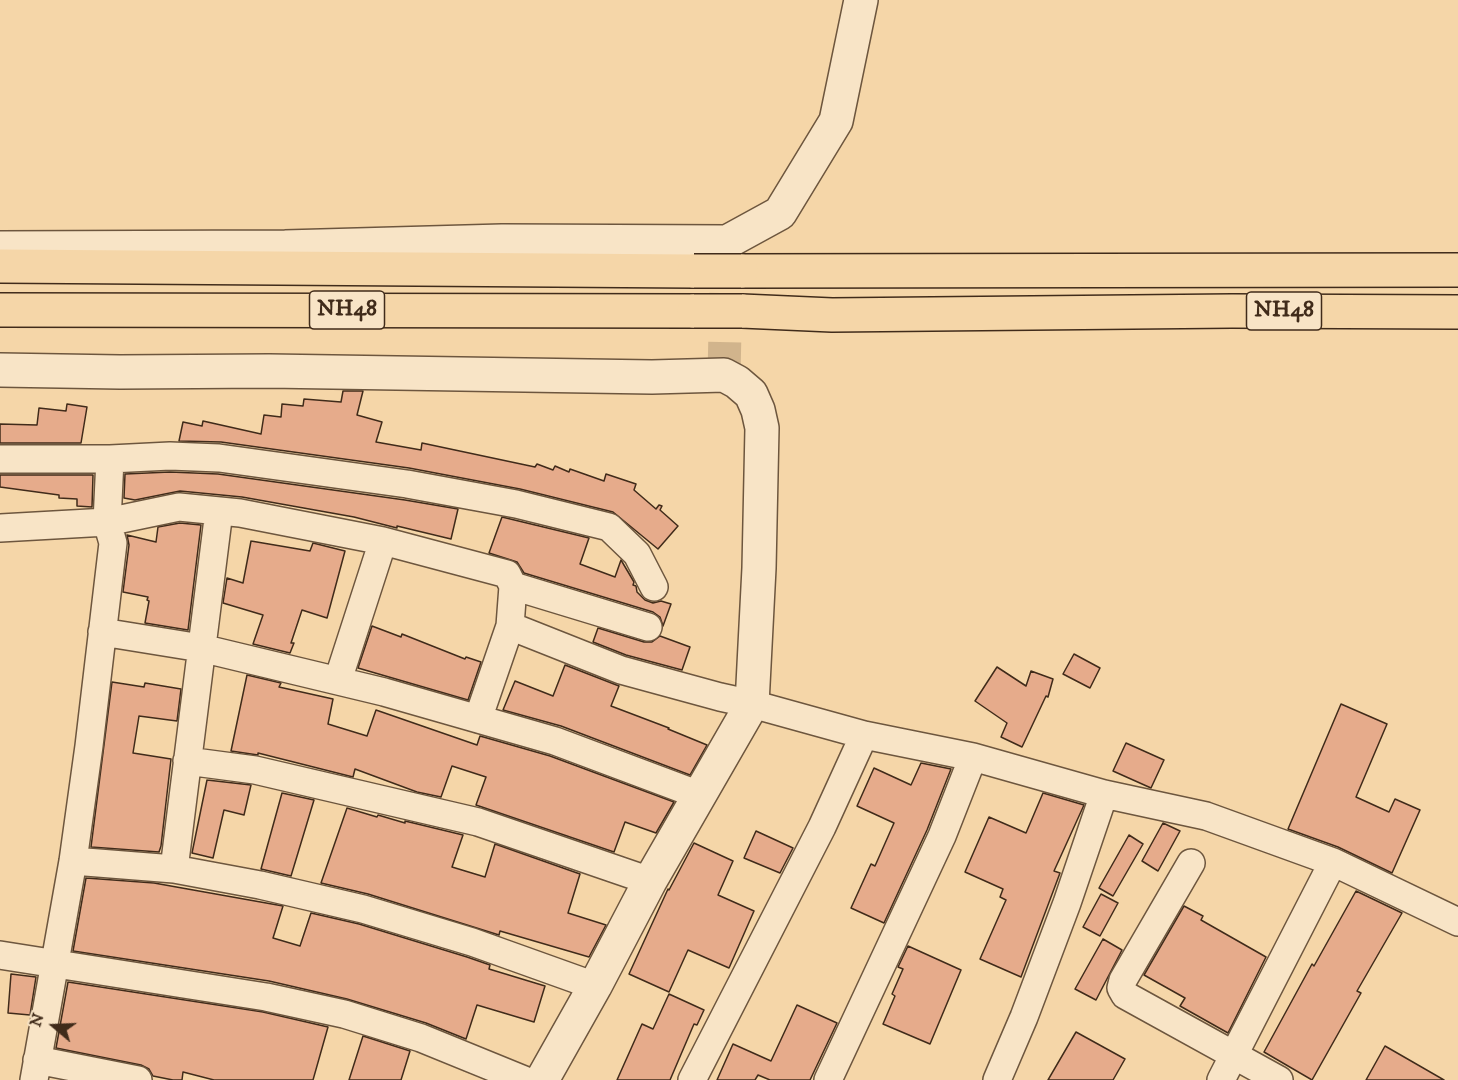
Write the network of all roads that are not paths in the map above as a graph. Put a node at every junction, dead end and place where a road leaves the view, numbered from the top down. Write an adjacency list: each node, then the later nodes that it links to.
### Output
1 (861, 0): 2 (street)
2 (0, 248)
3 (0, 266): 4 (highway, NH48, bridge)
4 (1458, 270)
5 (0, 310): 6 (highway, NH48, bridge)
6 (1458, 312)
7 (0, 370): 21 (street)
8 (0, 459): 9 (street)
9 (110, 459): 11 (street); 15 (street)
10 (219, 511): 11 (street); 13 (street); 19 (street)
11 (107, 522): 12 (street); 18 (street)
12 (0, 528)
13 (383, 541): 14 (street); 20 (street)
14 (513, 586): 16 (street); 17 (street)
15 (654, 587)
16 (510, 626): 21 (street); 22 (street)
17 (648, 627)
18 (102, 632): 19 (street); 28 (street)
19 (201, 648): 20 (street); 25 (street)
20 (338, 680): 22 (street)
21 (752, 704): 23 (street); 27 (street)
22 (478, 720): 27 (street)
23 (864, 735): 24 (street); 42 (street)
24 (973, 757): 26 (street); 43 (street)
25 (187, 762): 31 (street); 32 (street)
26 (1104, 794): 29 (street); 44 (street)
27 (699, 795): 32 (street)
28 (73, 861): 31 (street); 35 (street)
29 (1333, 862): 33 (street); 37 (street)
30 (1191, 863): 37 (street)
31 (174, 869): 36 (street)
32 (650, 881): 36 (street)
33 (1458, 922)
34 (0, 955): 35 (street)
35 (55, 963): 38 (street); 40 (street)
36 (595, 986): 41 (street)
37 (1235, 1056): 45 (street); 46 (street)
38 (35, 1070): 39 (street)
39 (138, 1080)
40 (524, 1080)
41 (542, 1080)
42 (693, 1080)
43 (828, 1080)
44 (998, 1080)
45 (1221, 1080)
46 (1279, 1080)

